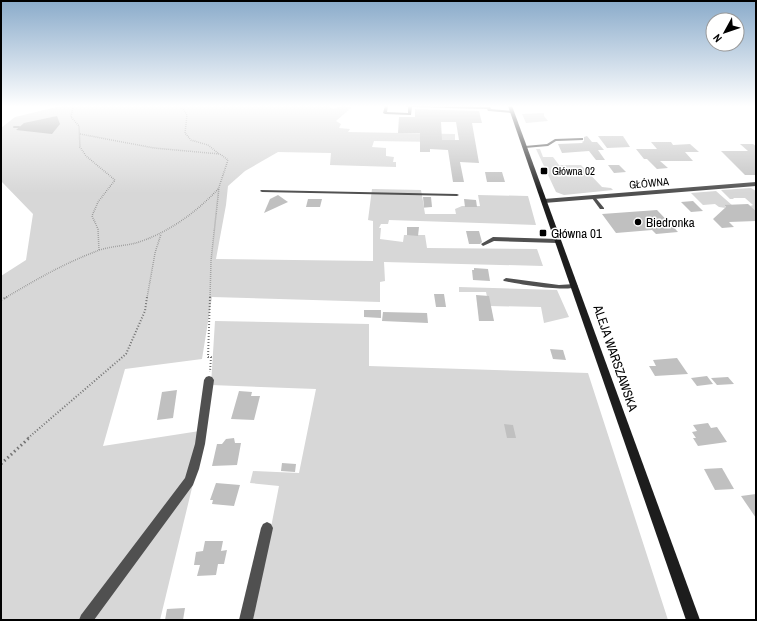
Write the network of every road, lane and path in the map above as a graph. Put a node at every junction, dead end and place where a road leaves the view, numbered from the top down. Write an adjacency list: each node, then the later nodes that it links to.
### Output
1 (80, 134): 18 (path)
2 (85, 135): 7 (path)
3 (187, 135): 7 (path)
4 (521, 135): 6 (street, ALEJA WARSZAWSKA)
5 (582, 139): 6 (lane)
6 (525, 147): 13 (street, ALEJA WARSZAWSKA)
7 (220, 154): 9 (path)
8 (755, 184): 12 (street, GŁÓWNA)
9 (219, 187): 15 (path); 22 (path)
10 (262, 191): 11 (lane)
11 (457, 195)
12 (594, 198): 13 (street, GŁÓWNA); 14 (lane)
13 (544, 201): 16 (street, ALEJA WARSZAWSKA)
14 (602, 208)
15 (161, 234): 18 (path); 23 (path)
16 (558, 241): 17 (lane); 20 (street, ALEJA WARSZAWSKA)
17 (484, 244)
18 (99, 250): 21 (path)
19 (506, 280): 20 (lane)
20 (575, 286): 27 (street, ALEJA WARSZAWSKA)
21 (1, 300)
22 (210, 380): 25 (street)
23 (1, 464)
24 (266, 528): 26 (street)
25 (86, 620)
26 (246, 620)
27 (692, 620)

